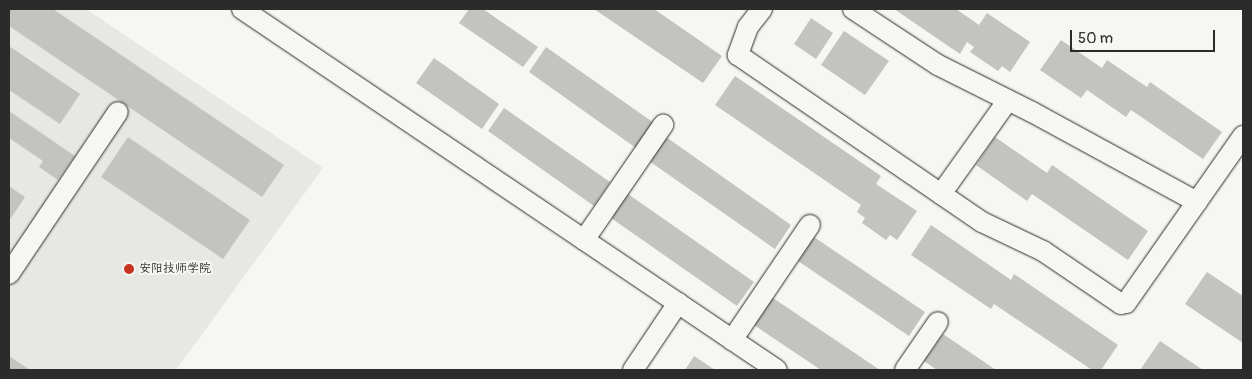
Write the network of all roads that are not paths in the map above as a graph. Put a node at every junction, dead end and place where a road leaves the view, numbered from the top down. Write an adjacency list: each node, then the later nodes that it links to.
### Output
1 (242, 9): 11 (street)
2 (762, 9): 8 (street)
3 (853, 9): 4 (street)
4 (1008, 100): 8 (street); 9 (street)
5 (118, 112): 12 (street)
6 (663, 125): 11 (street)
7 (1243, 136): 9 (street)
8 (941, 194): 9 (street)
9 (1197, 202)
10 (810, 224): 15 (street)
11 (584, 240): 13 (street)
12 (9, 274)
13 (678, 303): 15 (street); 16 (street)
14 (938, 322): 18 (street)
15 (732, 340): 17 (street)
16 (633, 370)
17 (777, 370)
18 (905, 370)

